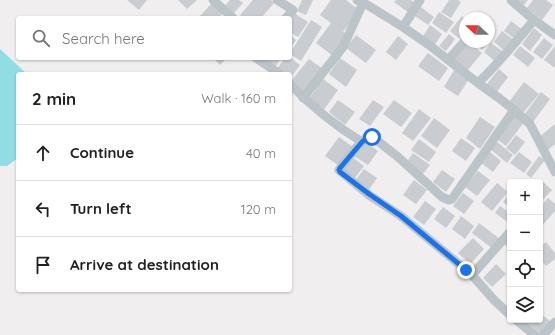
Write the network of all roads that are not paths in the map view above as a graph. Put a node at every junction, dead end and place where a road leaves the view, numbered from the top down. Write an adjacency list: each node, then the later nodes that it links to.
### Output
1 (213, 0): 6 (street)
2 (277, 0): 7 (street)
3 (420, 0): 9 (street)
4 (511, 0): 8 (street)
5 (360, 1): 9 (street); 17 (street)
6 (231, 16)
7 (288, 16)
8 (534, 20): 10 (street); 15 (street)
9 (403, 27): 13 (street)
10 (555, 35)
11 (459, 48): 13 (street)
12 (259, 60): 14 (street)
13 (448, 60): 15 (street)
14 (277, 72)
15 (478, 83): 18 (street)
16 (292, 86): 17 (street)
17 (303, 98): 19 (street)
18 (514, 110): 19 (street); 20 (street)
19 (362, 142): 22 (street)
20 (555, 172)
21 (507, 235): 22 (street)
22 (472, 275): 23 (street)
23 (507, 312)
24 (555, 322): 27 (street)
25 (520, 323): 26 (street)
26 (535, 335)
27 (543, 335)

